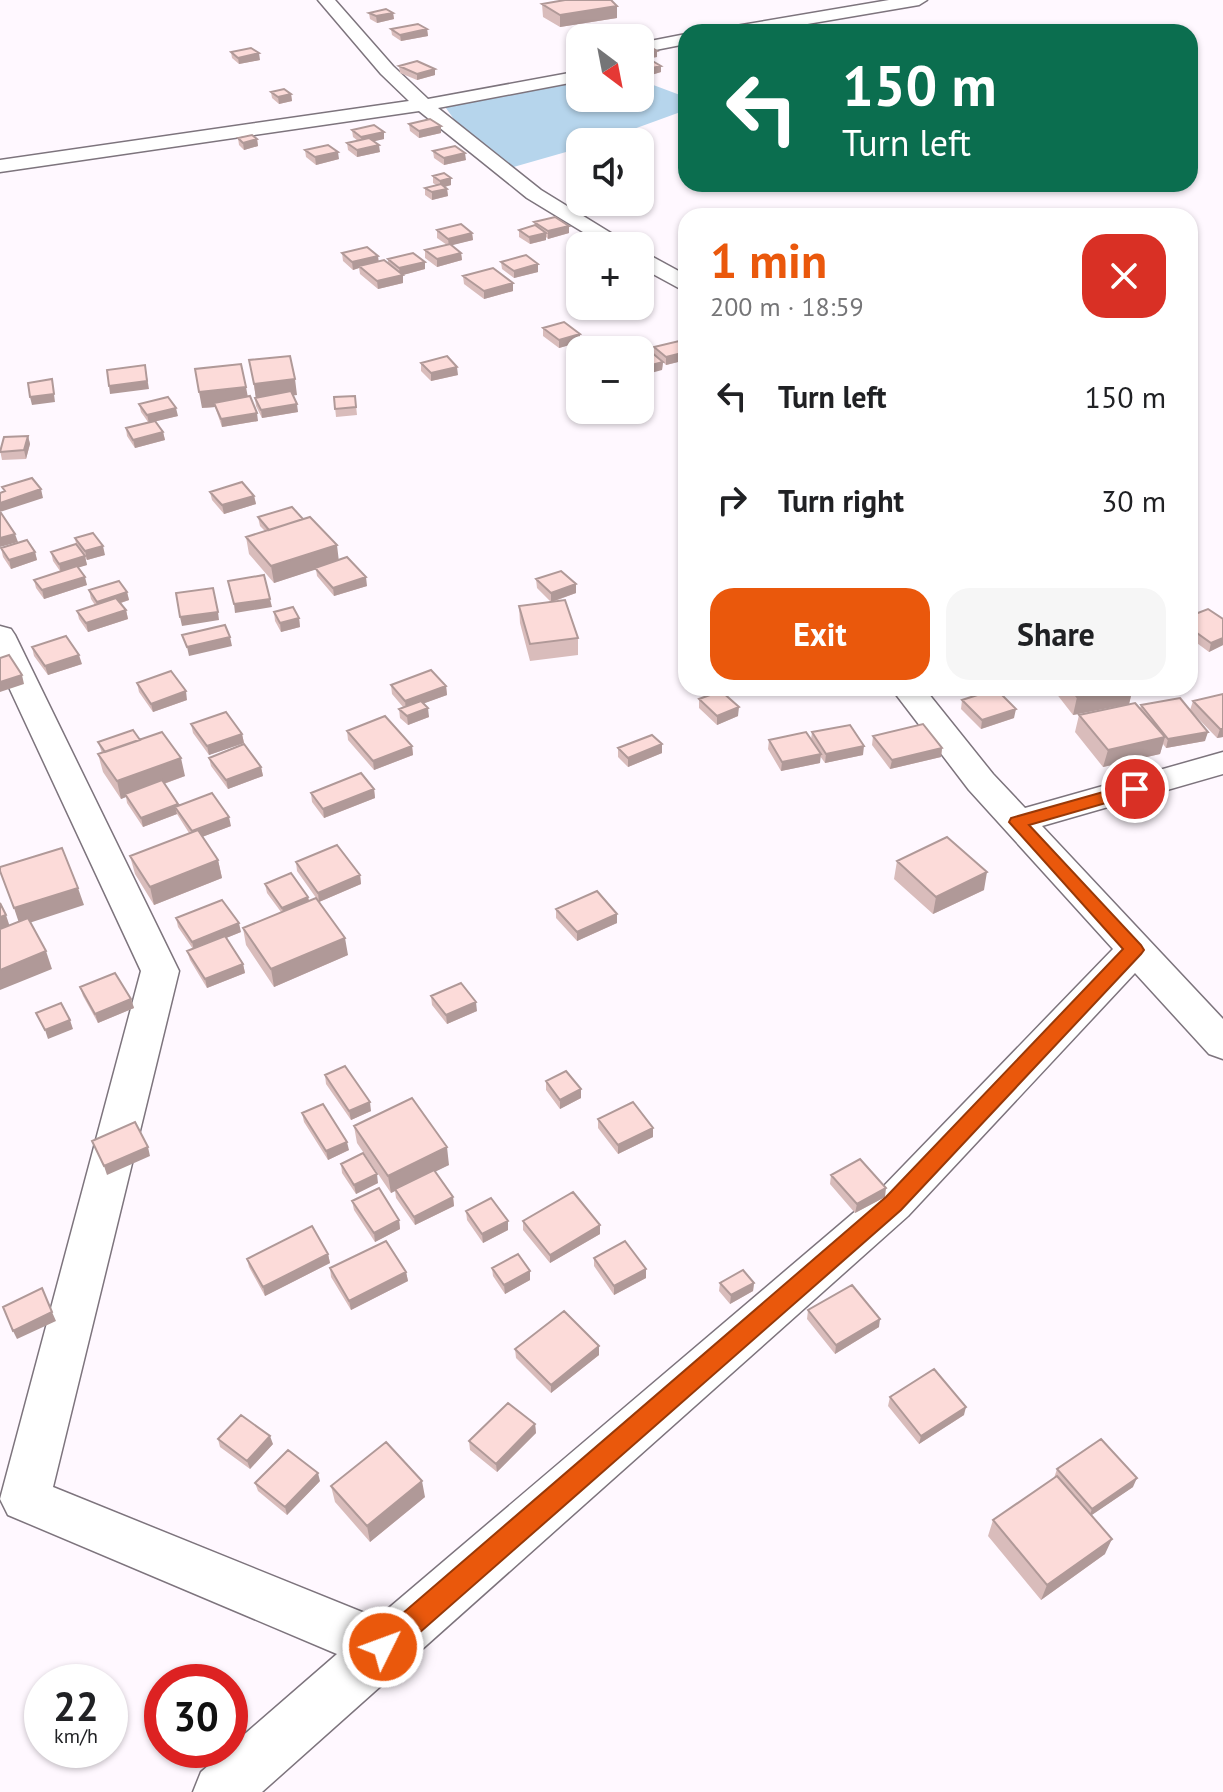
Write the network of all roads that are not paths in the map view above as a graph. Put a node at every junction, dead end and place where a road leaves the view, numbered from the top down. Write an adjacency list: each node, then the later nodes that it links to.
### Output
1 (326, 0): 7 (street)
2 (919, 0): 3 (street)
3 (777, 24)
4 (678, 41): 5 (street)
5 (654, 45)
6 (566, 79): 7 (street)
7 (424, 105): 8 (street); 9 (street)
8 (0, 166)
9 (598, 232)
10 (654, 266): 11 (street)
11 (678, 280)
12 (0, 635): 18 (street)
13 (913, 696): 15 (street)
14 (1223, 763): 15 (street)
15 (1017, 822): 16 (street)
16 (1134, 950): 17 (street); 18 (street)
17 (1223, 1044)
18 (383, 1647): 19 (street)
19 (221, 1792)

